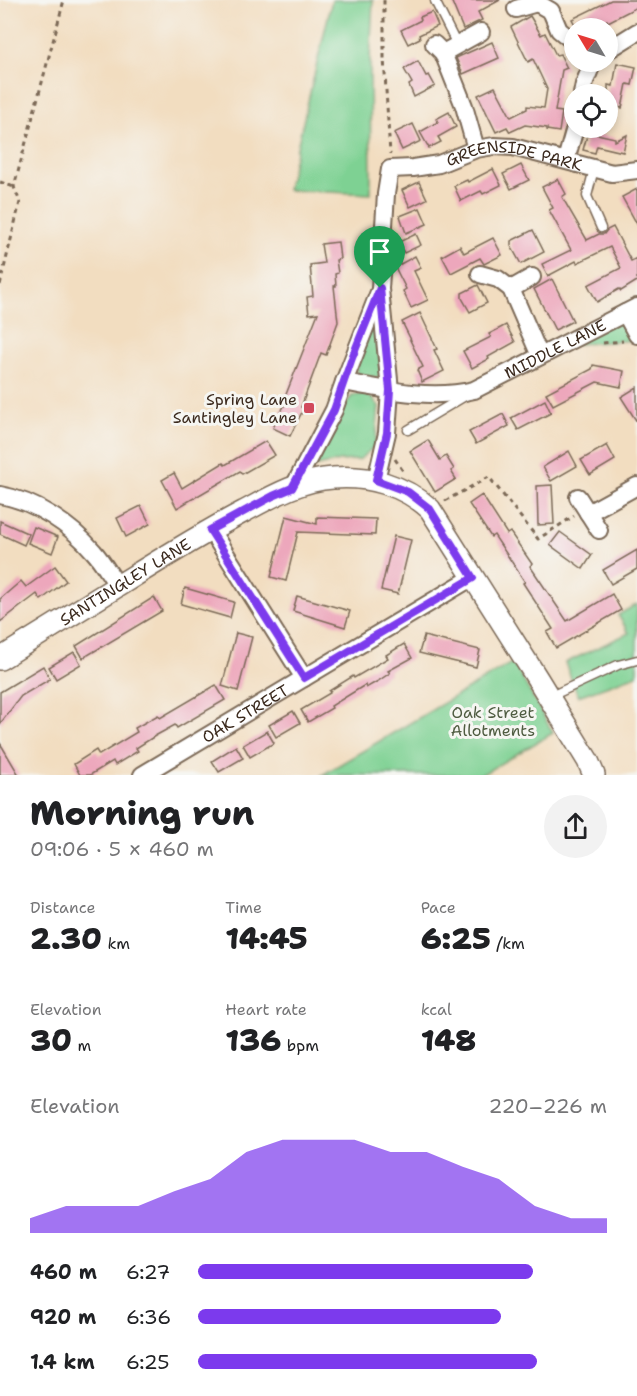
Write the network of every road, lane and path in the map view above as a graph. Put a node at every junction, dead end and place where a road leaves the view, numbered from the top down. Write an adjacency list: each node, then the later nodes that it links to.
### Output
1 (64, 0): 18 (path)
2 (384, 0): 14 (path)
3 (435, 1): 10 (lane)
4 (537, 1): 5 (street); 8 (street)
5 (516, 9)
6 (481, 32): 10 (street)
7 (637, 32): 9 (street)
8 (564, 34)
9 (618, 44)
10 (445, 47): 12 (street)
11 (572, 138): 13 (street)
12 (476, 149): 13 (street, GREENSIDE PARK); 14 (street, GREENSIDE PARK)
13 (567, 160): 15 (street, GREENSIDE PARK)
14 (390, 169): 23 (street)
15 (594, 169): 16 (street, GREENSIDE PARK); 19 (lane)
16 (637, 170)
17 (0, 182): 18 (path)
18 (14, 187): 22 (path)
19 (601, 228)
20 (480, 274): 24 (street)
21 (532, 278): 24 (street)
22 (0, 285)
23 (380, 288): 28 (street); 29 (street)
24 (511, 289): 27 (street)
25 (631, 310): 26 (street); 27 (street, MIDDLE LANE)
26 (637, 335)
27 (540, 356): 30 (street, MIDDLE LANE)
28 (344, 382): 29 (street, MIDDLE LANE); 34 (street)
29 (390, 390): 30 (street, MIDDLE LANE); 32 (street)
30 (474, 390): 31 (lane, MIDDLE LANE)
31 (408, 430)
32 (376, 480): 34 (street, SANTINGLEY LANE); 37 (street, SANTINGLEY LANE)
33 (637, 486): 36 (street)
34 (292, 488): 38 (street, SANTINGLEY LANE)
35 (0, 495): 41 (street)
36 (584, 506): 37 (path); 39 (street)
37 (430, 509): 40 (street, SANTINGLEY LANE)
38 (210, 530): 41 (street, SANTINGLEY LANE); 44 (street)
39 (599, 530)
40 (473, 578): 44 (street, OAK STREET); 45 (street, SANTINGLEY LANE)
41 (118, 586): 42 (street, SANTINGLEY LANE)
42 (0, 659)
43 (637, 660): 45 (lane)
44 (304, 678): 46 (street, OAK STREET)
45 (549, 698): 47 (street, SANTINGLEY LANE)
46 (142, 775)
47 (594, 775)

